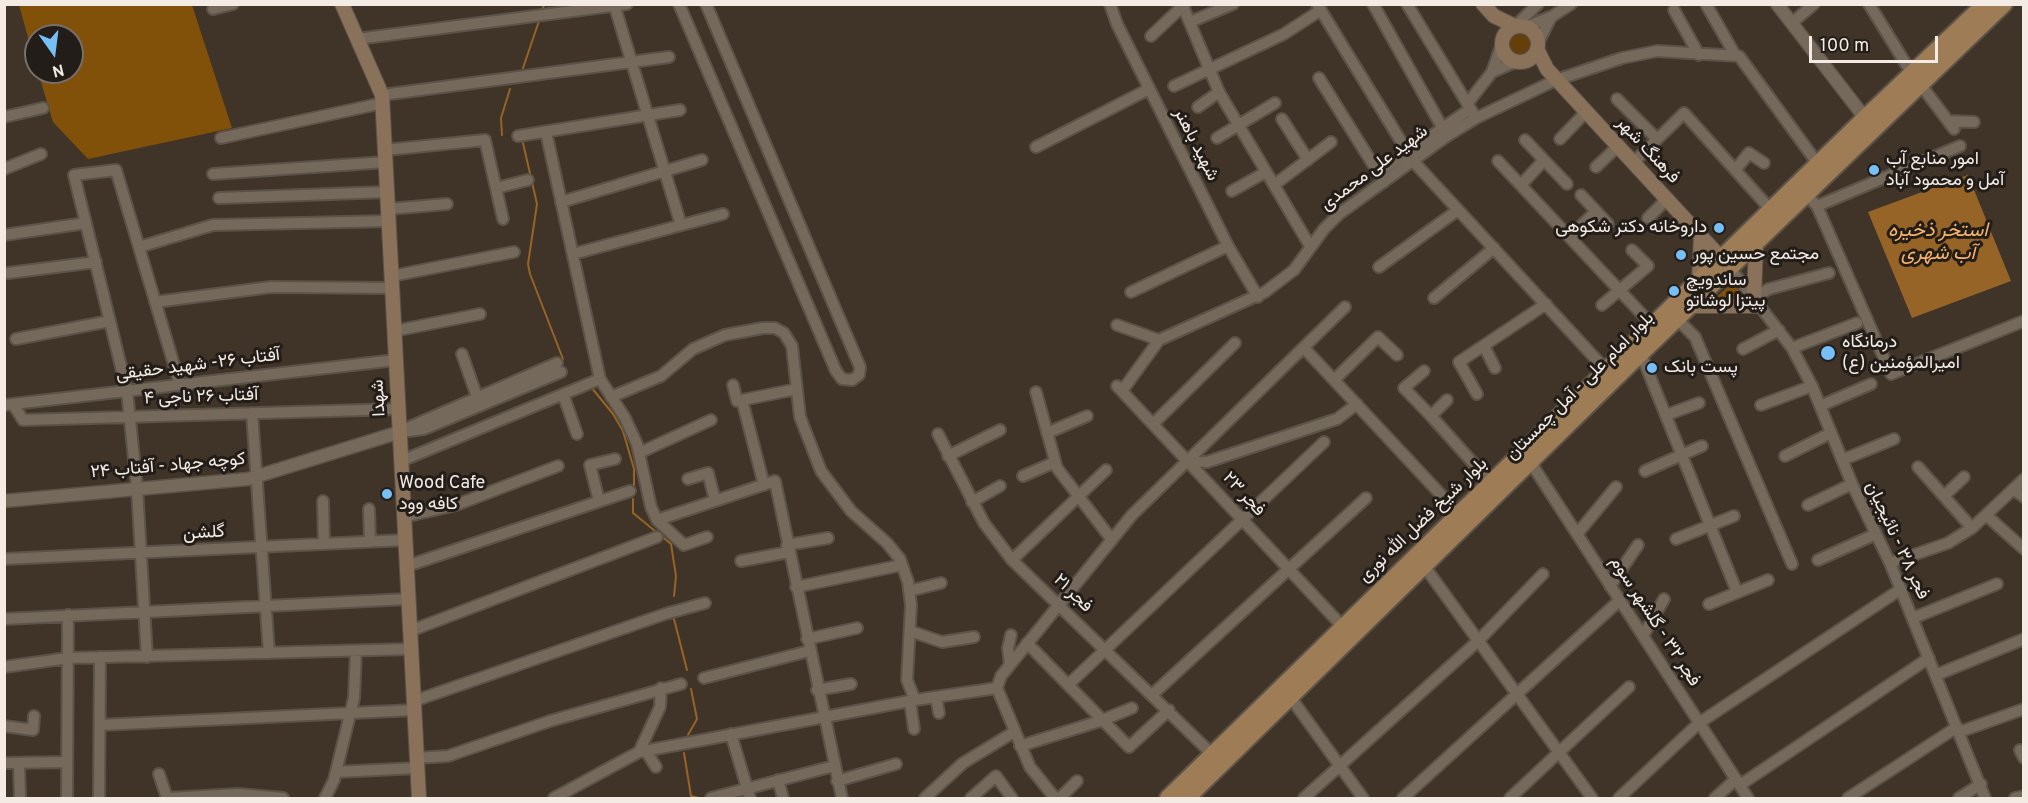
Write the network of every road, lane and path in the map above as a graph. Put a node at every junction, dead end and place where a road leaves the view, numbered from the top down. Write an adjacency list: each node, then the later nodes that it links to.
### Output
1 (233, 4): 22 (street)
2 (342, 4): 30 (main road, شهدا)
3 (627, 4): 18 (street)
4 (679, 4): 5 (street)
5 (706, 4)
6 (1110, 4): 44 (street, شهید باهنر)
7 (1233, 4): 26 (street)
8 (1372, 4): 61 (street)
9 (1407, 4): 52 (street)
10 (1483, 4): 24 (main road)
11 (1538, 4): 28 (street)
12 (1571, 4): 25 (street)
13 (1778, 4): 27 (street)
14 (1814, 4): 27 (street)
15 (1869, 4): 42 (street)
16 (1985, 4): 42 (main road, بلوار امام علی - آمل چمستان)
17 (2004, 4): 42 (main road, بلوار امام علی - آمل چمستان)
18 (615, 5): 30 (street); 37 (street)
19 (1184, 5): 26 (street); 29 (street)
20 (1707, 6): 34 (street)
21 (1319, 7): 38 (street); 74 (street)
22 (213, 9)
23 (1674, 10): 33 (street)
24 (1494, 16): 28 (main road); 31 (main road)
25 (1551, 17): 28 (street); 32 (street)
26 (1190, 22): 38 (street)
27 (1792, 23): 56 (street)
28 (1520, 26): 31 (main road); 32 (main road)
29 (1151, 36)
30 (357, 39): 46 (main road, شهدا)
31 (1502, 42): 36 (main road); 39 (street)
32 (1538, 46): 36 (main road); 40 (main road)
33 (1699, 55): 34 (street, شهید علی محمدی); 40 (street, شهید علی محمدی)
34 (1736, 55): 81 (street)
35 (669, 57): 37 (street)
36 (1521, 61): 39 (street); 40 (main road)
37 (632, 62): 46 (street); 54 (street)
38 (1209, 68): 43 (street); 45 (street)
39 (1492, 72): 52 (street)
40 (1551, 74): 52 (street, شهید علی محمدی); 53 (main road, فرهنگ شهر)
41 (1319, 78): 88 (street)
42 (1916, 80): 56 (main road, بلوار امام علی - آمل چمستان); 58 (street); 99 (main road, بلوار امام علی - آمل چمستان)
43 (1174, 86)
44 (1149, 88): 71 (street); 116 (street, شهید باهنر)
45 (1219, 92): 49 (street); 59 (street)
46 (382, 99): 63 (street); 73 (main road, شهدا)
47 (1617, 99): 65 (street)
48 (1275, 102): 59 (street)
49 (1198, 107)
50 (43, 108): 55 (street)
51 (680, 110): 54 (street)
52 (1471, 110): 61 (street, شهید علی محمدی)
53 (1586, 112): 66 (street); 69 (main road, فرهنگ شهر)
54 (648, 116): 60 (street); 85 (street)
55 (4, 117)
56 (1865, 118): 81 (main road, بلوار امام علی - آمل چمستان)
57 (1282, 119): 76 (street)
58 (1974, 122)
59 (1238, 124): 64 (street); 86 (street)
60 (546, 132): 62 (street); 100 (street)
61 (1445, 132): 74 (street, شهید علی محمدی)
62 (518, 136)
63 (221, 138)
64 (1217, 138)
65 (1656, 138): 79 (street); 84 (street)
66 (1560, 139)
67 (1525, 140): 77 (street)
68 (1331, 142): 76 (street)
69 (1618, 146): 79 (main road, فرهنگ شهر); 82 (street)
70 (1960, 146): 99 (street)
71 (1036, 147)
72 (41, 154): 83 (street)
73 (385, 156): 87 (street); 93 (street); 95 (main road, شهدا)
74 (1410, 157): 88 (street, شهید علی محمدی); 102 (street)
75 (702, 160): 85 (street)
76 (1308, 160): 91 (street)
77 (1544, 160): 90 (street); 92 (street)
78 (1498, 161): 92 (street)
79 (1634, 163): 98 (main road, فرهنگ شهر)
80 (1764, 163): 84 (street)
81 (1818, 164): 103 (main road, بلوار امام علی - آمل چمستان)
82 (1596, 167)
83 (4, 169)
84 (1736, 169): 103 (street)
85 (665, 171): 100 (street); 111 (street)
86 (1266, 172): 91 (street); 94 (street)
87 (213, 174)
88 (1381, 178): 117 (street, شهید علی محمدی)
89 (528, 180): 93 (street)
90 (1567, 184)
91 (1274, 185): 117 (street)
92 (1521, 185): 114 (street)
93 (496, 188): 108 (street)
94 (1232, 191)
95 (387, 192): 97 (street); 106 (main road, شهدا)
96 (1581, 195): 104 (street)
97 (219, 198)
98 (1667, 199): 107 (street); 113 (main road, فرهنگ شهر)
99 (1812, 201): 115 (main road, بلوار امام علی - آمل چمستان); 144 (street)
100 (561, 202): 123 (street)
101 (447, 204): 106 (street)
102 (1458, 210): 120 (street); 126 (street)
103 (1771, 210): 118 (main road, بلوار امام علی - آمل چمستان)
104 (1596, 212): 110 (street); 114 (street)
105 (723, 214): 111 (street)
106 (388, 215): 119 (street); 130 (main road, شهدا)
107 (1648, 218)
108 (503, 219)
109 (86, 223): 112 (street); 119 (street); 124 (street)
110 (1608, 224)
111 (681, 225): 123 (street)
112 (4, 235)
113 (1701, 236): 125 (main road, فرهنگ شهر); 129 (main road)
114 (1570, 237): 131 (street)
115 (1756, 244): 125 (main road, بلوار امام علی - آمل چمستان); 135 (main road)
116 (1228, 246): 132 (street); 133 (street, شهید باهنر)
117 (1311, 246): 133 (street, شهید علی محمدی)
118 (1734, 246): 125 (main road, بلوار شیخ فضل الله نوری)
119 (139, 247): 136 (street)
120 (1494, 248): 134 (street); 137 (street)
121 (1632, 250): 131 (street)
122 (514, 252): 130 (street)
123 (573, 254): 165 (street)
124 (96, 262): 127 (street); 143 (street)
125 (1726, 263): 129 (main road, بلوار شیخ فضل الله نوری); 135 (street, فجر ۳۸ - نائیجیان); 139 (main road, بلوار امام علی - آمل چمستان)
126 (1379, 267)
127 (8, 273)
128 (1829, 273): 135 (street)
129 (1699, 280): 147 (main road, بلوار شیخ فضل الله نوری)
130 (392, 282): 136 (street); 149 (main road, شهدا)
131 (1619, 290): 138 (street); 147 (street)
132 (1131, 292)
133 (1258, 297): 151 (street, شهید علی محمدی)
134 (1434, 298)
135 (1757, 301): 139 (main road); 148 (street, فجر ۳۸ - نائیجیان)
136 (155, 302): 168 (street)
137 (1546, 304): 153 (street); 163 (street)
138 (1602, 304)
139 (1690, 306): 142 (main road, بلوار امام علی - آمل چمستان)
140 (1345, 307): 154 (street)
141 (480, 314): 149 (street)
142 (1677, 319): 158 (main road, بلوار امام علی - آمل چمستان); 269 (street)
143 (110, 321): 150 (street); 173 (street)
144 (2024, 321)
145 (1857, 323): 155 (street)
146 (1117, 325): 151 (street)
147 (1653, 325): 163 (main road, بلوار شیخ فضل الله نوری)
148 (1779, 330): 155 (street, فجر ۳۸ - نائیجیان); 156 (street)
149 (394, 331): 160 (main road, شهدا)
150 (16, 339)
151 (1159, 340): 193 (street, فجر ۲۳)
152 (1235, 343): 193 (street)
153 (1484, 346): 162 (street); 176 (street)
154 (1304, 348): 166 (street); 210 (street)
155 (1792, 348): 170 (street, فجر ۳۸ - نائیجیان)
156 (1743, 349)
157 (462, 354): 177 (street)
158 (1641, 354): 188 (street); 212 (main road, بلوار امام علی - آمل چمستان)
159 (1396, 355): 166 (street)
160 (396, 360): 168 (street, آفتاب ۲۶- شهید حقیقی); 186 (main road, شهدا)
161 (559, 367): 171 (street)
162 (1495, 368)
163 (1606, 370): 222 (main road, بلوار شیخ فضل الله نوری)
164 (1424, 371): 190 (street)
165 (600, 379): 175 (street); 178 (street)
166 (1334, 380): 183 (street)
167 (1871, 384): 185 (street)
168 (180, 385): 173 (street, آفتاب ۲۶- شهید حقیقی)
169 (733, 386): 179 (street)
170 (1812, 386): 184 (street); 185 (street, فجر ۳۸ - نائیجیان)
171 (512, 387): 177 (street); 195 (street)
172 (797, 389): 178 (street); 179 (street); 270 (street)
173 (127, 391): 182 (street, آفتاب ۲۶- شهید حقیقی); 191 (street)
174 (1036, 392): 196 (street)
175 (563, 394): 198 (street); 209 (street)
176 (1477, 394)
177 (477, 396): 195 (street)
178 (611, 397): 203 (street)
179 (742, 400): 224 (street)
180 (1447, 400): 190 (street)
181 (1699, 403): 188 (street)
182 (9, 404): 191 (street, آفتاب ۲۶ ناجی ۴)
183 (1357, 404): 210 (street); 241 (street)
184 (1761, 405)
185 (1820, 406): 197 (street, فجر ۳۸ - نائیجیان)
186 (398, 409): 187 (street, آفتاب ۲۶ ناجی ۴); 195 (main road, شهدا)
187 (252, 413): 191 (street, آفتاب ۲۶ ناجی ۴); 218 (street)
188 (1666, 415): 204 (street)
189 (1088, 416): 196 (street)
190 (1431, 416): 222 (street)
191 (131, 417): 227 (street)
192 (711, 420): 203 (street)
193 (1153, 424): 210 (street, فجر ۲۳)
194 (1000, 430): 205 (street)
195 (400, 432): 209 (main road, شهدا); 218 (street, کوچه جهاد - آفتاب ۲۴)
196 (1047, 433): 211 (street)
197 (1831, 433): 206 (street); 208 (street, فجر ۳۸ - نائیجیان)
198 (577, 434)
199 (938, 434): 205 (street, فجر ۲۱)
200 (1894, 439): 208 (street)
201 (1324, 442): 246 (street)
202 (1702, 446): 204 (street)
203 (639, 453): 245 (street)
204 (1682, 455): 216 (street); 247 (street)
205 (948, 456): 238 (street, فجر ۲۱)
206 (1785, 456)
207 (615, 459): 236 (street)
208 (1842, 460): 223 (street, فجر ۳۸ - نائیجیان)
209 (401, 461): 244 (main road, شهدا)
210 (1188, 461): 246 (street, فجر ۲۳); 256 (street)
211 (1055, 462): 217 (street); 230 (street)
212 (1531, 464): 249 (street, فجر ۳۲ - گلشهر سوم); 272 (main road, بلوار امام علی - آمل چمستان)
213 (558, 466): 244 (street)
214 (1918, 467): 231 (street)
215 (1106, 470): 230 (street)
216 (1645, 471)
217 (1023, 476)
218 (256, 477): 227 (street, کوچه جهاد - آفتاب ۲۴); 260 (street)
219 (1964, 477): 231 (street)
220 (688, 479): 237 (street)
221 (2024, 479): 228 (street)
222 (1491, 483): 241 (main road, بلوار شیخ فضل الله نوری)
223 (1852, 484): 239 (street); 250 (street, فجر ۳۸ - نائیجیان)
224 (764, 485): 237 (street); 261 (street)
225 (1000, 486): 238 (street)
226 (1616, 487): 249 (street)
227 (137, 489): 234 (street, کوچه جهاد - آفتاب ۲۴); 263 (street)
228 (2013, 489): 232 (street); 242 (street)
229 (630, 491): 236 (street)
230 (1077, 495): 256 (street); 265 (street)
231 (1944, 496): 248 (street)
232 (2024, 497)
233 (1366, 498): 273 (street)
234 (4, 501)
235 (323, 501): 258 (street)
236 (599, 501): 271 (street)
237 (715, 501): 245 (street)
238 (972, 502): 265 (street, فجر ۲۱)
239 (1808, 505)
240 (369, 509): 257 (street)
241 (1459, 514): 294 (main road, بلوار شیخ فضل الله نوری)
242 (1986, 515): 248 (street); 262 (street)
243 (1734, 516): 247 (street)
244 (404, 517): 255 (main road, شهدا)
245 (657, 520): 252 (street)
246 (1244, 520): 273 (street, فجر ۲۳); 306 (street)
247 (1710, 525): 254 (street); 282 (street)
248 (1972, 528): 268 (street)
249 (1577, 534): 278 (street, فجر ۳۲ - گلشهر سوم)
250 (1876, 534): 266 (street); 268 (street, فجر ۳۸ - نائیجیان)
251 (657, 537): 296 (street)
252 (706, 537)
253 (828, 538): 261 (street)
254 (1676, 539)
255 (405, 540): 257 (street, گلشن); 271 (main road, شهدا)
256 (1112, 540): 287 (street)
257 (370, 542): 258 (street, گلشن)
258 (324, 544): 260 (street, گلشن)
259 (1638, 545): 278 (street)
260 (261, 547): 263 (street, گلشن); 289 (street)
261 (788, 548): 267 (street); 279 (street)
262 (2024, 549)
263 (141, 553): 264 (street, گلشن); 290 (street)
264 (4, 559)
265 (1012, 560): 287 (street, فجر ۲۱)
266 (1818, 560)
267 (741, 561)
268 (1890, 562): 280 (street, فجر ۳۸ - نائیجیان)
269 (1792, 564)
270 (902, 565): 279 (street); 281 (street)
271 (407, 566): 283 (main road, شهدا)
272 (1425, 567): 302 (street); 327 (main road, بلوار امام علی - آمل چمستان)
273 (1290, 569): 294 (street, فجر ۲۳); 324 (street)
274 (1543, 574): 302 (street)
275 (1768, 580): 282 (street)
276 (941, 583): 281 (street)
277 (1998, 584): 292 (street)
278 (1610, 586): 285 (street, فجر ۳۲ - گلشهر سوم)
279 (796, 587): 304 (street)
280 (1901, 589): 292 (street, فجر ۳۸ - نائیجیان); 339 (street)
281 (909, 591): 297 (street)
282 (1737, 592): 288 (street)
283 (408, 598): 289 (street); 296 (main road, شهدا)
284 (1664, 599): 299 (street)
285 (1620, 600): 299 (street, فجر ۳۲ - گلشهر سوم); 325 (street)
286 (705, 603): 329 (street)
287 (1059, 604): 303 (street); 306 (street, فجر ۲۱)
288 (1709, 604)
289 (265, 605): 290 (street); 308 (street)
290 (145, 611): 291 (street); 310 (street)
291 (68, 615): 293 (street); 311 (street)
292 (1913, 618): 312 (street, فجر ۳۸ - نائیجیان)
293 (4, 619)
294 (1343, 627): 335 (main road, بلوار شیخ فضل الله نوری)
295 (857, 628): 304 (street)
296 (410, 631): 305 (main road, شهدا)
297 (910, 631): 300 (street); 328 (street)
298 (1011, 635): 313 (street)
299 (1643, 636): 339 (street, فجر ۳۲ - گلشهر سوم)
300 (974, 637)
301 (2024, 639): 315 (street)
302 (1478, 640): 325 (street); 357 (street)
303 (1028, 643): 313 (street); 319 (street)
304 (808, 645): 316 (street); 323 (street)
305 (411, 649): 307 (street); 329 (main road, شهدا)
306 (1106, 649): 319 (street); 324 (street, فجر ۲۱)
307 (356, 651): 308 (street); 334 (street)
308 (269, 653): 310 (street)
309 (100, 657): 310 (street); 311 (street); 340 (street)
310 (147, 657)
311 (68, 658): 314 (street); 351 (street)
312 (1929, 658): 315 (street, فجر ۳۸ - نائیجیان); 364 (street)
313 (1010, 665): 322 (street)
314 (4, 667)
315 (1936, 675): 343 (street, فجر ۳۸ - نائیجیان)
316 (704, 678)
317 (681, 684): 321 (street)
318 (851, 684): 323 (street)
319 (1068, 685): 338 (street)
320 (1629, 687): 349 (street)
321 (661, 688): 348 (street); 353 (street)
322 (997, 688): 326 (street); 344 (street)
323 (817, 690): 337 (street)
324 (1153, 694): 332 (street, فجر ۲۱)
325 (1517, 694): 349 (street); 390 (street)
326 (936, 696): 328 (street); 333 (street)
327 (1291, 698): 335 (main road, بلوار امام علی - آمل چمستان); 357 (street)
328 (912, 701): 337 (street); 342 (street)
329 (414, 705): 334 (street); 353 (main road, شهدا)
330 (1132, 708): 338 (street)
331 (2024, 709): 343 (street)
332 (1170, 710): 338 (street); 350 (street, فجر ۲۱)
333 (939, 713)
334 (350, 714): 340 (street); 359 (street)
335 (1264, 714): 346 (main road, بلوار امام علی - آمل چمستان)
336 (34, 716): 341 (street)
337 (823, 717): 345 (street); 356 (street)
338 (1101, 721): 347 (street)
339 (1699, 723): 364 (street, فجر ۳۲ - گلشهر سوم); 393 (street)
340 (100, 725): 371 (street)
341 (4, 726)
342 (914, 729)
343 (1958, 729): 365 (street, فجر ۳۸ - نائیجیان); 396 (street)
344 (1014, 732): 347 (street); 381 (street)
345 (731, 734): 348 (street); 366 (street)
346 (1242, 736): 350 (main road); 387 (main road, بلوار امام علی - آمل چمستان)
347 (1020, 746): 384 (street)
348 (643, 751): 358 (street); 376 (street)
349 (1560, 754): 391 (street); 392 (street)
350 (1213, 755): 386 (main road)
351 (68, 762): 354 (street); 370 (street)
352 (4, 763): 354 (street)
353 (417, 763): 359 (street); 375 (main road, شهدا)
354 (19, 764): 369 (street)
355 (896, 764): 362 (street)
356 (834, 766): 361 (street); 362 (street)
357 (1340, 766): 388 (street); 389 (street)
358 (656, 767)
359 (336, 772): 374 (street)
360 (159, 774): 372 (street)
361 (778, 780): 366 (street); 379 (street)
362 (837, 781): 380 (street)
363 (1077, 781): 385 (street)
364 (1738, 782): 394 (street); 395 (street, فجر ۳۲ - گلشهر سوم)
365 (1981, 784): 397 (street); 398 (street, فجر ۳۸ - نائیجیان)
366 (747, 787): 377 (street); 378 (street)
367 (238, 796): 372 (street); 373 (street)
368 (2024, 796): 399 (street)
369 (20, 798)
370 (67, 798)
371 (99, 798)
372 (168, 798)
373 (283, 798)
374 (325, 798)
375 (419, 798)
376 (554, 798)
377 (711, 798)
378 (750, 798)
379 (783, 798)
380 (842, 798)
381 (925, 798)
382 (971, 798): 383 (street)
383 (1012, 798)
384 (1055, 798)
385 (1060, 798)
386 (1168, 798)
387 (1187, 798)
388 (1304, 798)
389 (1363, 798)
390 (1402, 798)
391 (1510, 798)
392 (1592, 798)
393 (1619, 798)
394 (1715, 798)
395 (1748, 798)
396 (1848, 798)
397 (1959, 798)
398 (1985, 798)
399 (2015, 798)

